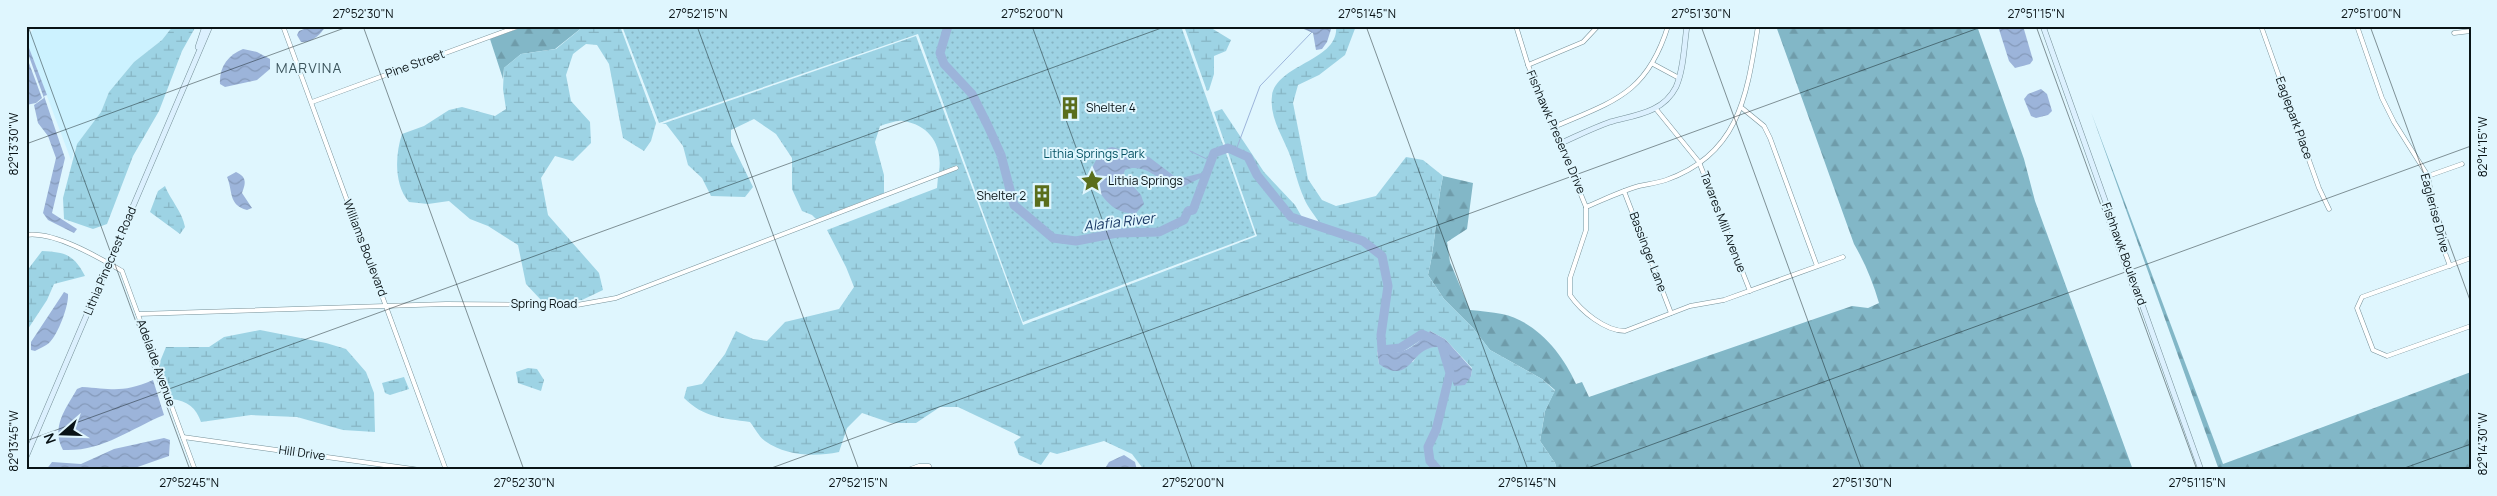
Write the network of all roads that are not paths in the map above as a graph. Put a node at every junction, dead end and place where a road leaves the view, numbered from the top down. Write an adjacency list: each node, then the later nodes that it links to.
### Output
1 (205, 26): 15 (main road, Lithia Pinecrest Road)
2 (210, 26): 15 (main road, Lithia Pinecrest Road)
3 (283, 26): 19 (street, Williams Boulevard)
4 (519, 26): 19 (street, Pine Street)
5 (1516, 26): 17 (street, Fishhawk Preserve Drive)
6 (1598, 26): 17 (street)
7 (1668, 26): 16 (street)
8 (1687, 26): 18 (main road)
9 (1758, 26): 20 (street)
10 (2044, 26): 49 (main road, Fishhawk Boulevard)
11 (2261, 26): 30 (street, Eaglepark Place)
12 (2357, 26): 27 (street, Eaglerise Drive)
13 (2471, 31): 14 (street)
14 (2454, 33)
15 (193, 64): 34 (main road, Lithia Pinecrest Road)
16 (1653, 64): 18 (street); 22 (street)
17 (1528, 65): 22 (street, Fishhawk Preserve Drive)
18 (1679, 78): 21 (main road)
19 (312, 102): 38 (street, Williams Boulevard)
20 (1742, 108): 24 (street); 35 (street)
21 (1656, 109): 23 (main road); 24 (street, Tavares Mill Avenue)
22 (1554, 127): 23 (street, Fishhawk Preserve Drive)
23 (1560, 143): 29 (street, Fishhawk Preserve Drive)
24 (1699, 162): 28 (street); 37 (street, Tavares Mill Avenue)
25 (2462, 164): 27 (street)
26 (956, 168): 38 (street, Spring Road)
27 (2428, 176): 36 (street, Eaglerise Drive)
28 (1624, 191): 29 (street); 40 (street, Bassinger Lane)
29 (1586, 207): 40 (street, Fishhawk Preserve Drive)
30 (2329, 209)
31 (26, 235): 34 (street)
32 (1843, 257): 35 (street, Fishhawk Preserve Drive)
33 (2471, 258): 36 (street)
34 (109, 263): 39 (street, Adelaide Avenue); 43 (main road, Lithia Pinecrest Road)
35 (1818, 266): 37 (street, Fishhawk Preserve Drive)
36 (2450, 266): 41 (street)
37 (1750, 291): 40 (street, Fishhawk Preserve Drive)
38 (387, 306): 39 (street, Spring Road); 47 (street, Williams Boulevard)
39 (138, 314): 42 (street, Adelaide Avenue)
40 (1671, 314)
41 (2471, 326)
42 (183, 437): 45 (street, Adelaide Avenue); 46 (street, Hill Drive)
43 (26, 457)
44 (930, 468): 48 (street)
45 (195, 470)
46 (420, 470)
47 (446, 470)
48 (908, 470)
49 (2201, 470)

